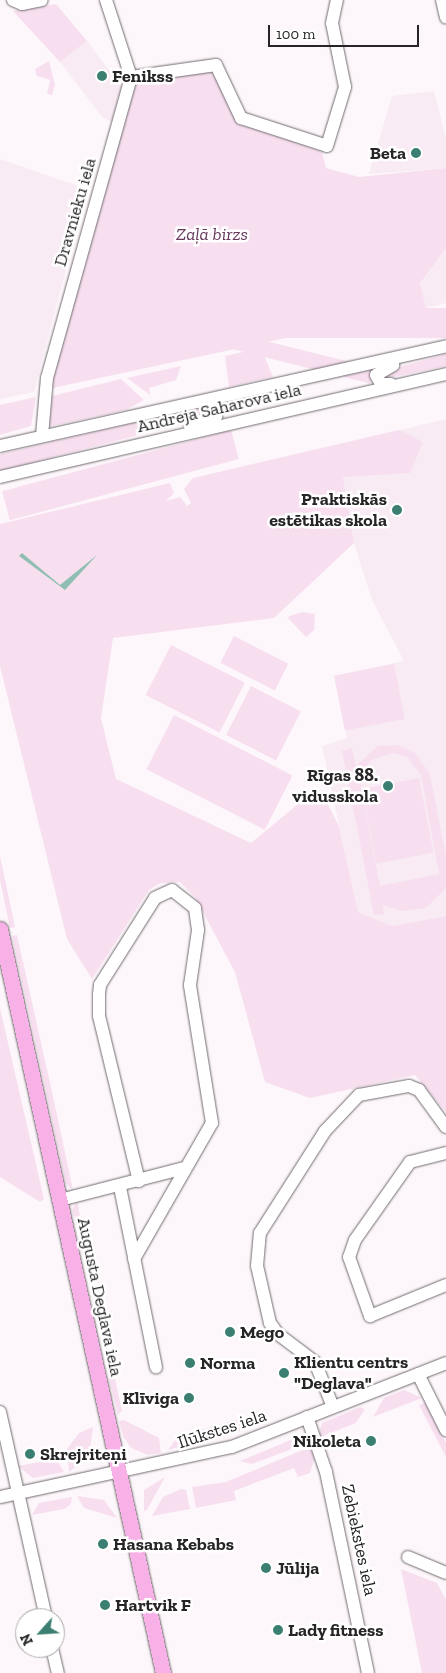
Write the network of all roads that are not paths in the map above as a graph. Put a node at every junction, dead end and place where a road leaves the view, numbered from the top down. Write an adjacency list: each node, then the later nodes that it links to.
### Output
1 (13, 0): 2 (street)
2 (42, 0)
3 (106, 0): 7 (street)
4 (337, 0): 7 (street)
5 (442, 0): 6 (street)
6 (446, 18)
7 (131, 77): 13 (street, Dravnieku iela)
8 (446, 346): 9 (street, Andreja Saharova iela)
9 (431, 350): 11 (street); 12 (street, Andreja Saharova iela)
10 (446, 374): 11 (street, Andreja Saharova iela)
11 (405, 383): 14 (street, Andreja Saharova iela)
12 (193, 402): 13 (street, Andreja Saharova iela); 14 (street)
13 (42, 436): 15 (street, Andreja Saharova iela)
14 (140, 444): 16 (street, Andreja Saharova iela)
15 (0, 446)
16 (0, 477)
17 (0, 929): 23 (main road, Augusta Deglava iela)
18 (446, 1127): 29 (street)
19 (446, 1153): 25 (street)
20 (186, 1168): 21 (street); 21 (street); 24 (street)
21 (139, 1181): 22 (street)
22 (120, 1187): 23 (street); 24 (street)
23 (60, 1200): 33 (main road, Augusta Deglava iela)
24 (134, 1259): 27 (street)
25 (446, 1285)
26 (446, 1363): 28 (street, Ilūkstes iela)
27 (156, 1367)
28 (418, 1374): 29 (street, Ilūkstes iela); 32 (street)
29 (333, 1407): 31 (street, Ilūkstes iela)
30 (0, 1412): 34 (street)
31 (307, 1417): 33 (street, Ilūkstes iela); 42 (street, Zebiekstes iela)
32 (446, 1430)
33 (119, 1473): 34 (street, Ilūkstes iela); 41 (main road, Augusta Deglava iela)
34 (17, 1493): 35 (street, Ilūkstes iela); 38 (street)
35 (0, 1496)
36 (408, 1557): 37 (street)
37 (446, 1573)
38 (44, 1608)
39 (54, 1658): 40 (street)
40 (58, 1673)
41 (164, 1673)
42 (368, 1673)

